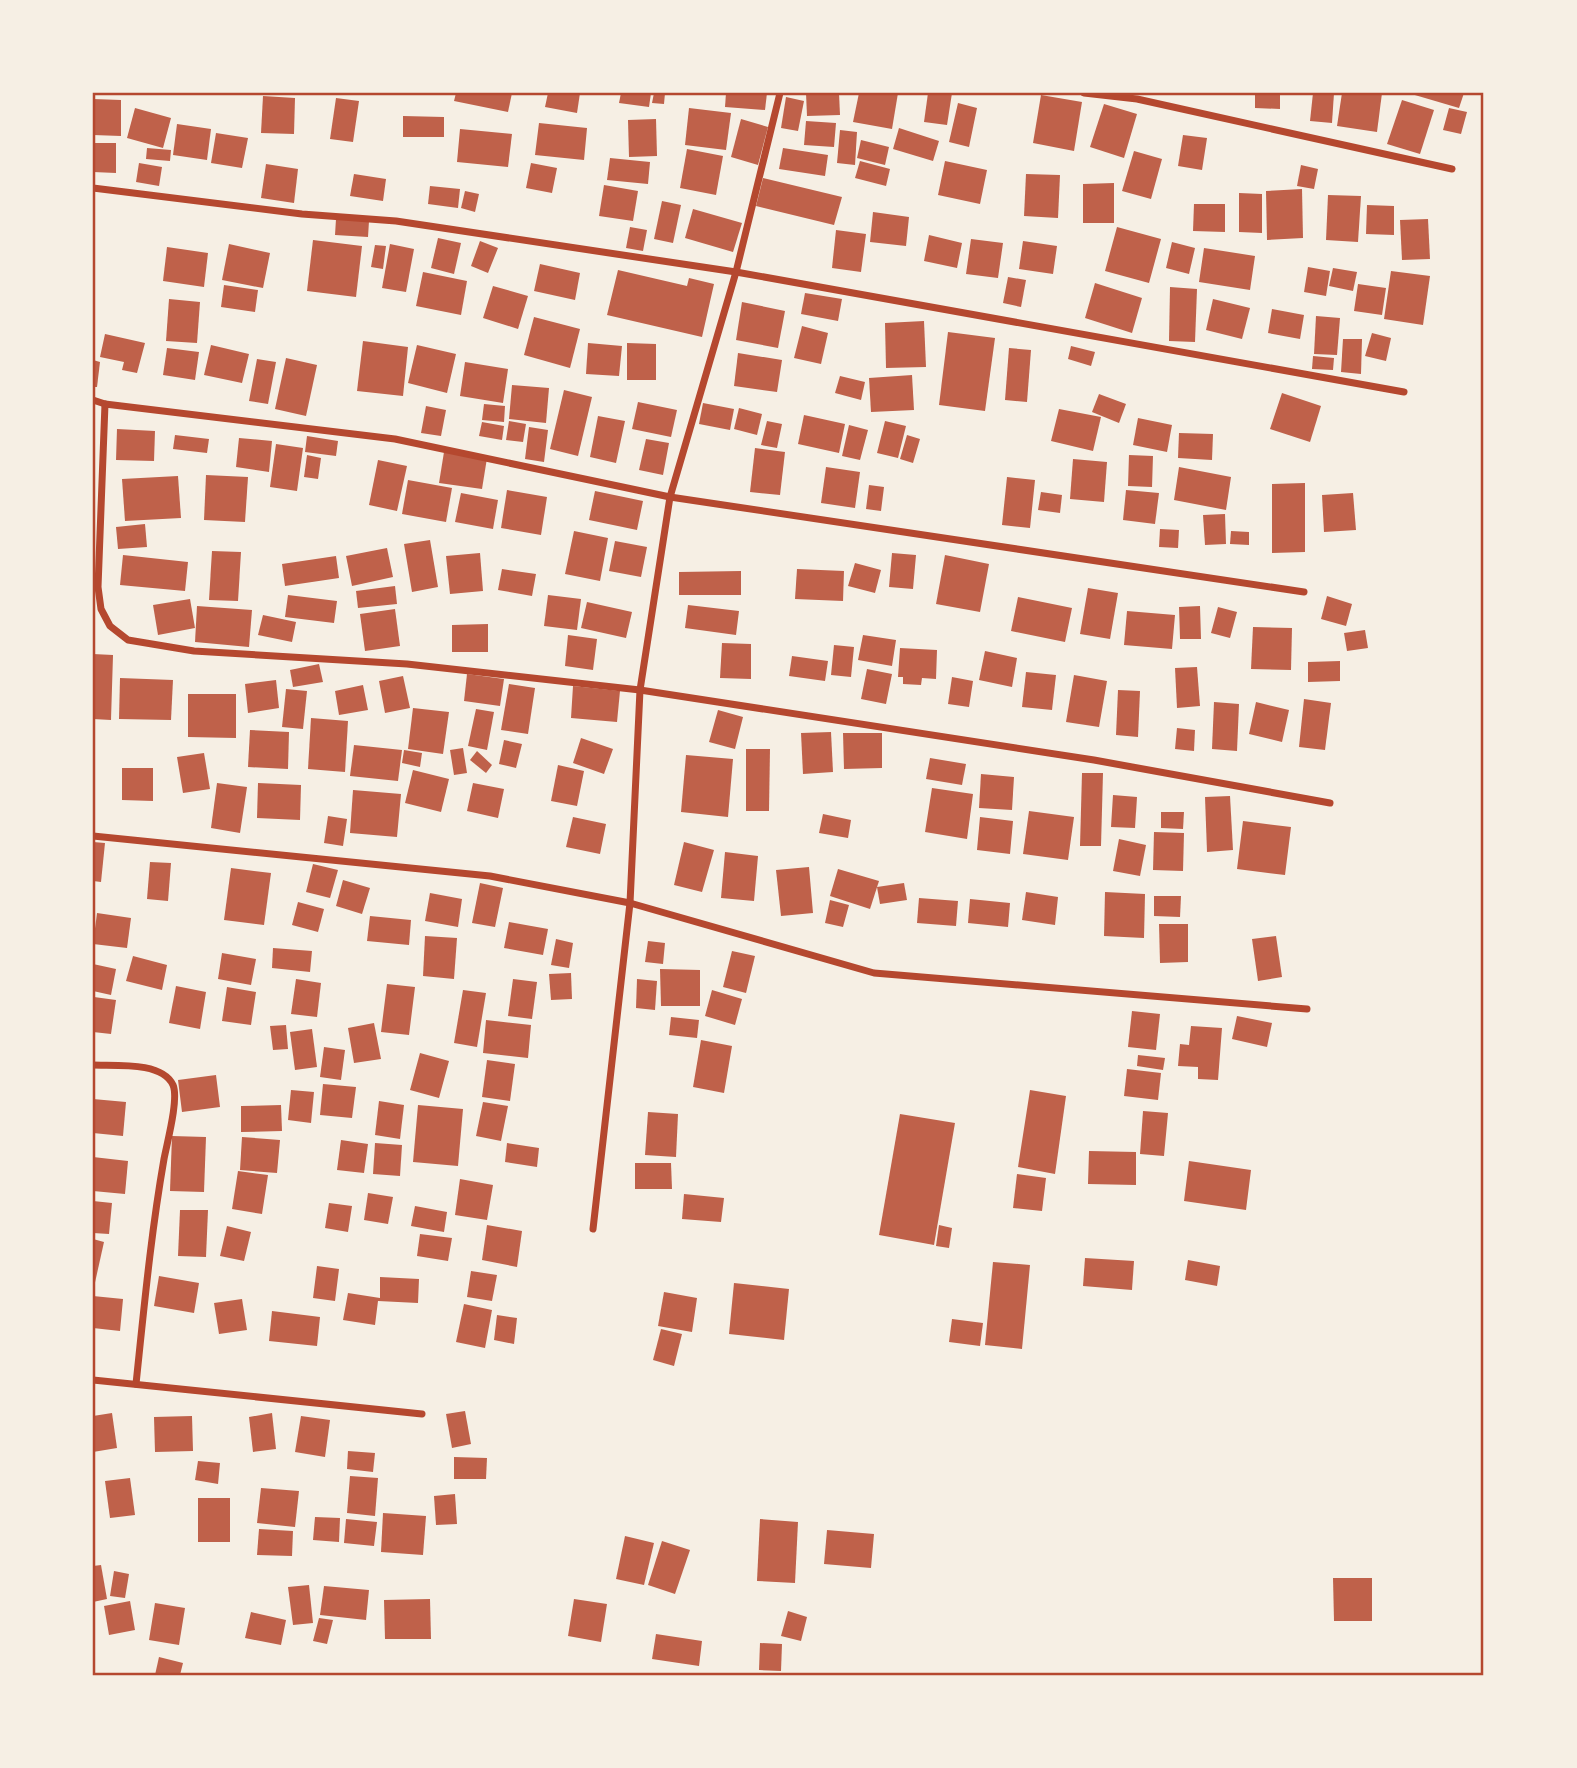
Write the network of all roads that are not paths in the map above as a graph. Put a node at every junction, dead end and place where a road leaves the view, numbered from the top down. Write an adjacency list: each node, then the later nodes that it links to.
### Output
1 (780, 93): 5 (street)
2 (1084, 93): 3 (street)
3 (1452, 169)
4 (93, 188): 5 (street)
5 (736, 272): 6 (street); 9 (street)
6 (1405, 392)
7 (93, 400): 8 (street)
8 (105, 404): 9 (street); 11 (street)
9 (670, 496): 10 (street); 11 (street)
10 (1304, 592)
11 (640, 690): 12 (street); 14 (street)
12 (1329, 803)
13 (93, 836): 14 (street)
14 (630, 903): 15 (street); 17 (street)
15 (1307, 1009)
16 (93, 1065): 19 (street)
17 (593, 1229)
18 (93, 1380): 19 (street)
19 (136, 1384): 20 (street)
20 (422, 1414)

